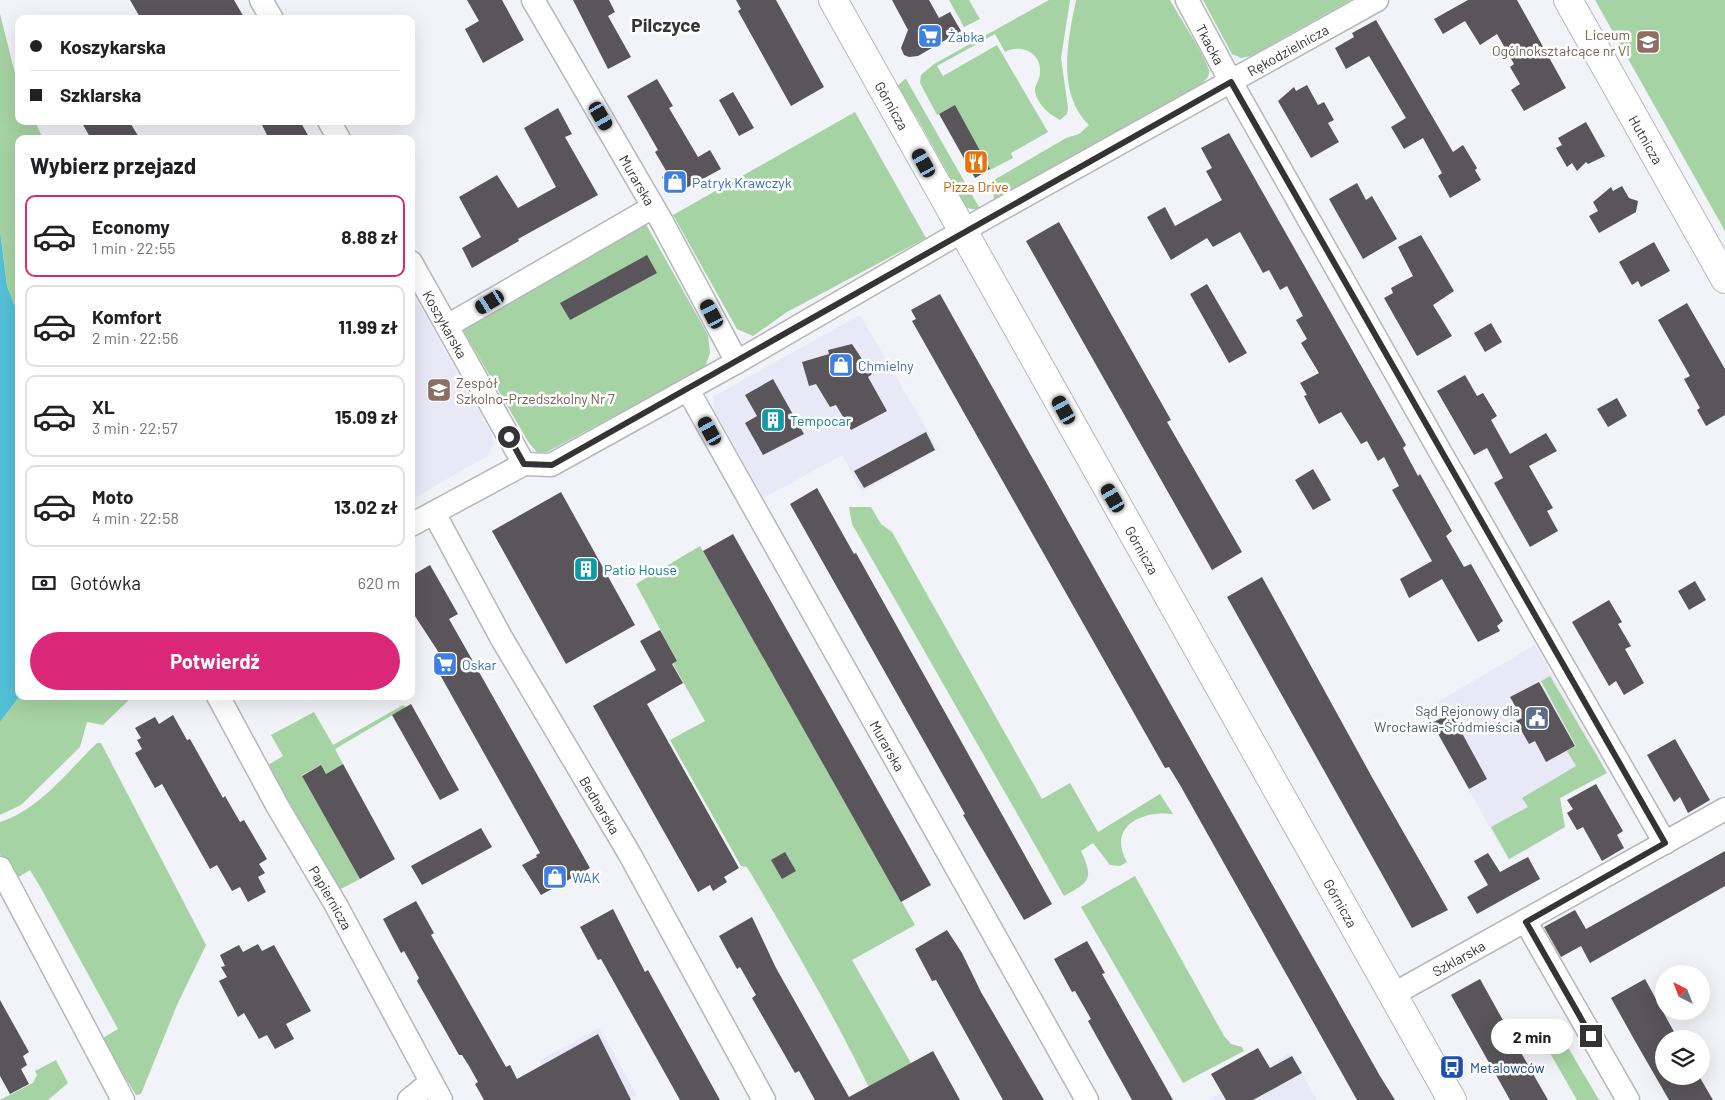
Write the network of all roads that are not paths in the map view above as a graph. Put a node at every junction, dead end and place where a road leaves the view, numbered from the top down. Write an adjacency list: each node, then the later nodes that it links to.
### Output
1 (261, 0): 7 (street)
2 (533, 0): 9 (street, Murarska)
3 (833, 0): 10 (street, Górnicza)
4 (1187, 0): 8 (street, Tkacka)
5 (1377, 0): 8 (street, Rękodzielnicza)
6 (1568, 0): 12 (street, Hutnicza)
7 (270, 15)
8 (1231, 82): 10 (street, Rękodzielnicza); 21 (street, Tkacka)
9 (653, 207): 13 (street); 14 (street, Murarska)
10 (963, 232): 14 (street, Rękodzielnicza); 24 (street, Górnicza)
11 (415, 269): 13 (street, Koszykarska)
12 (1725, 279)
13 (448, 326): 16 (street, Koszykarska)
14 (737, 362): 15 (street, Rękodzielnicza)
15 (688, 390): 16 (street, Rękodzielnicza); 29 (street, Murarska)
16 (524, 464): 17 (street)
17 (434, 513): 18 (street); 28 (street, Bednarska)
18 (415, 523)
19 (220, 700): 25 (street, Papiernicza)
20 (1725, 809): 21 (street, Szklarska)
21 (1665, 843): 23 (street, Szklarska)
22 (0, 868): 26 (street)
23 (1526, 922): 24 (street, Szklarska); 31 (street)
24 (1392, 995): 30 (street, Górnicza)
25 (436, 1091): 27 (street)
26 (123, 1100)
27 (409, 1100)
28 (764, 1100)
29 (1087, 1100)
30 (1452, 1100)
31 (1628, 1100)

